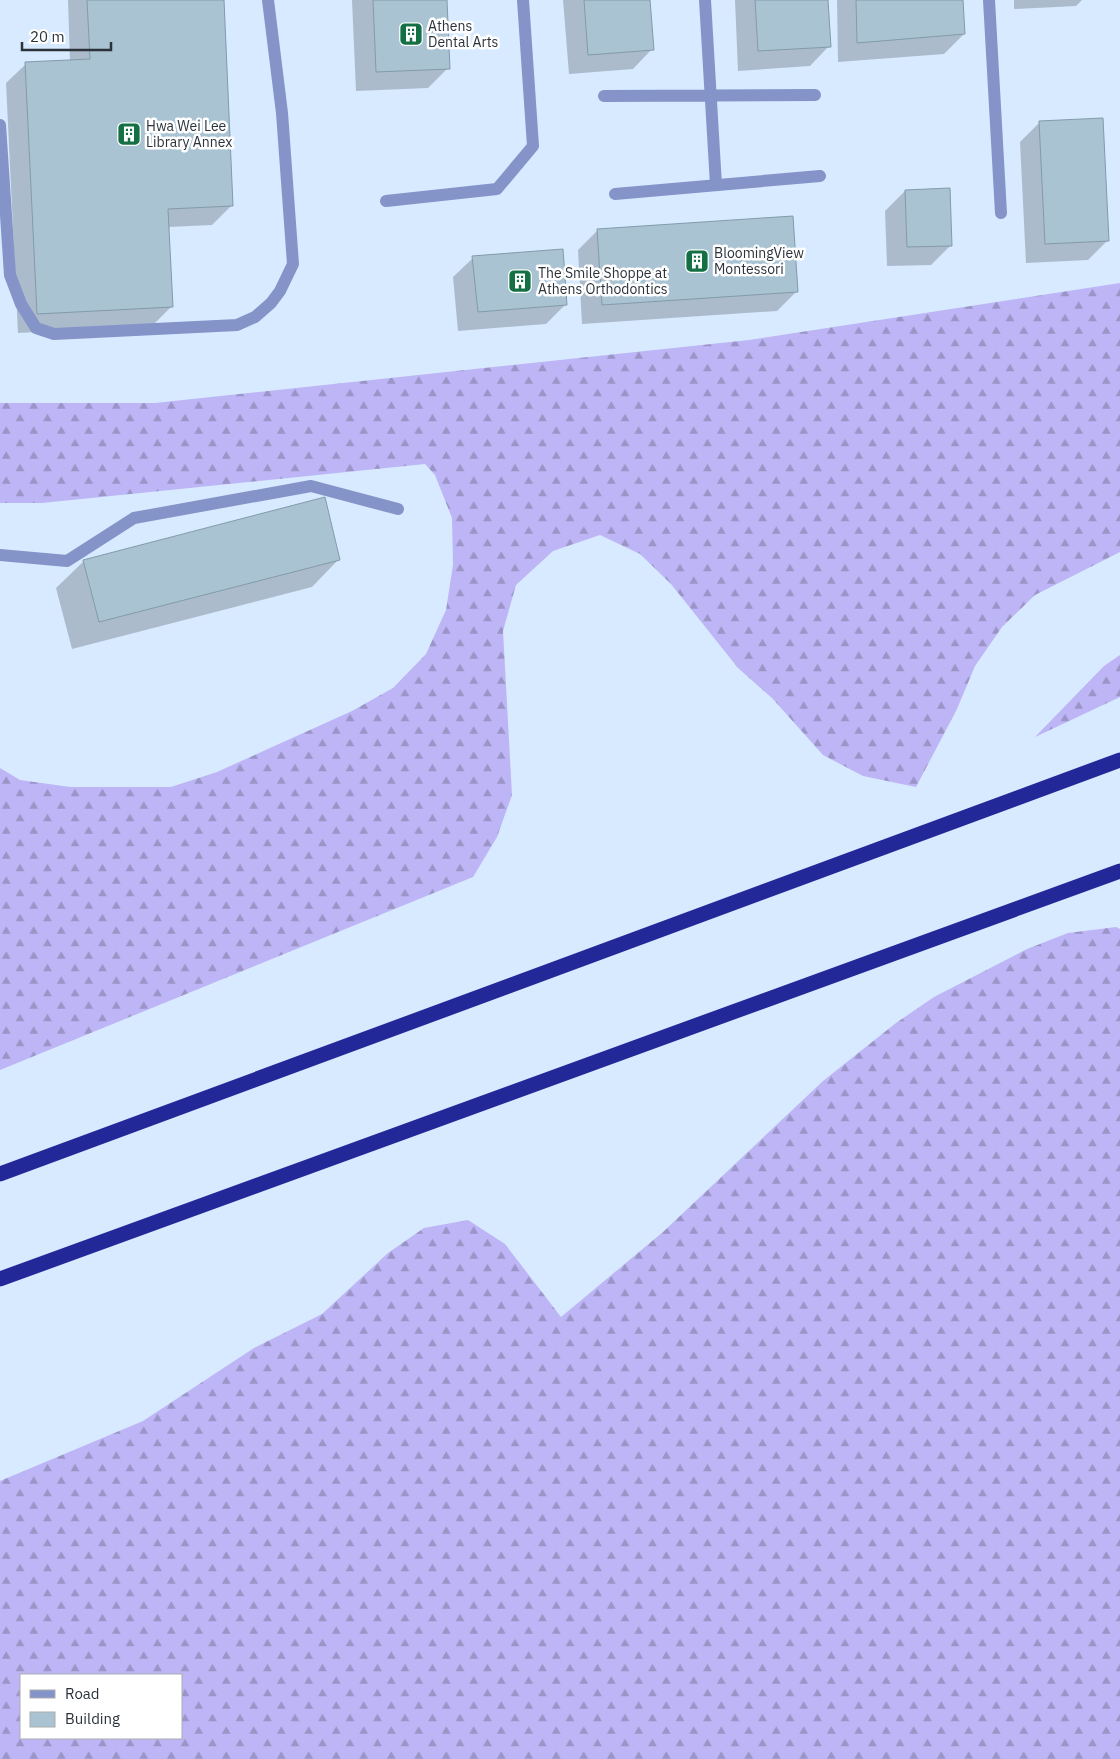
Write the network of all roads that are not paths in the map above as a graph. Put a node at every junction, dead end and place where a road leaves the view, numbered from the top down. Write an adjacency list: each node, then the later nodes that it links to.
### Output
1 (268, 0): 8 (lane)
2 (523, 0): 12 (lane)
3 (705, 0): 7 (lane)
4 (989, 0): 13 (lane)
5 (815, 95): 7 (lane)
6 (604, 96): 7 (lane)
7 (711, 96): 10 (lane)
8 (0, 125)
9 (820, 176): 10 (lane)
10 (716, 185): 11 (lane)
11 (615, 194)
12 (386, 201)
13 (1001, 213)
14 (398, 509): 15 (lane)
15 (0, 555)
16 (1120, 760): 18 (highway)
17 (1120, 871): 19 (highway)
18 (0, 1174)
19 (0, 1279)

